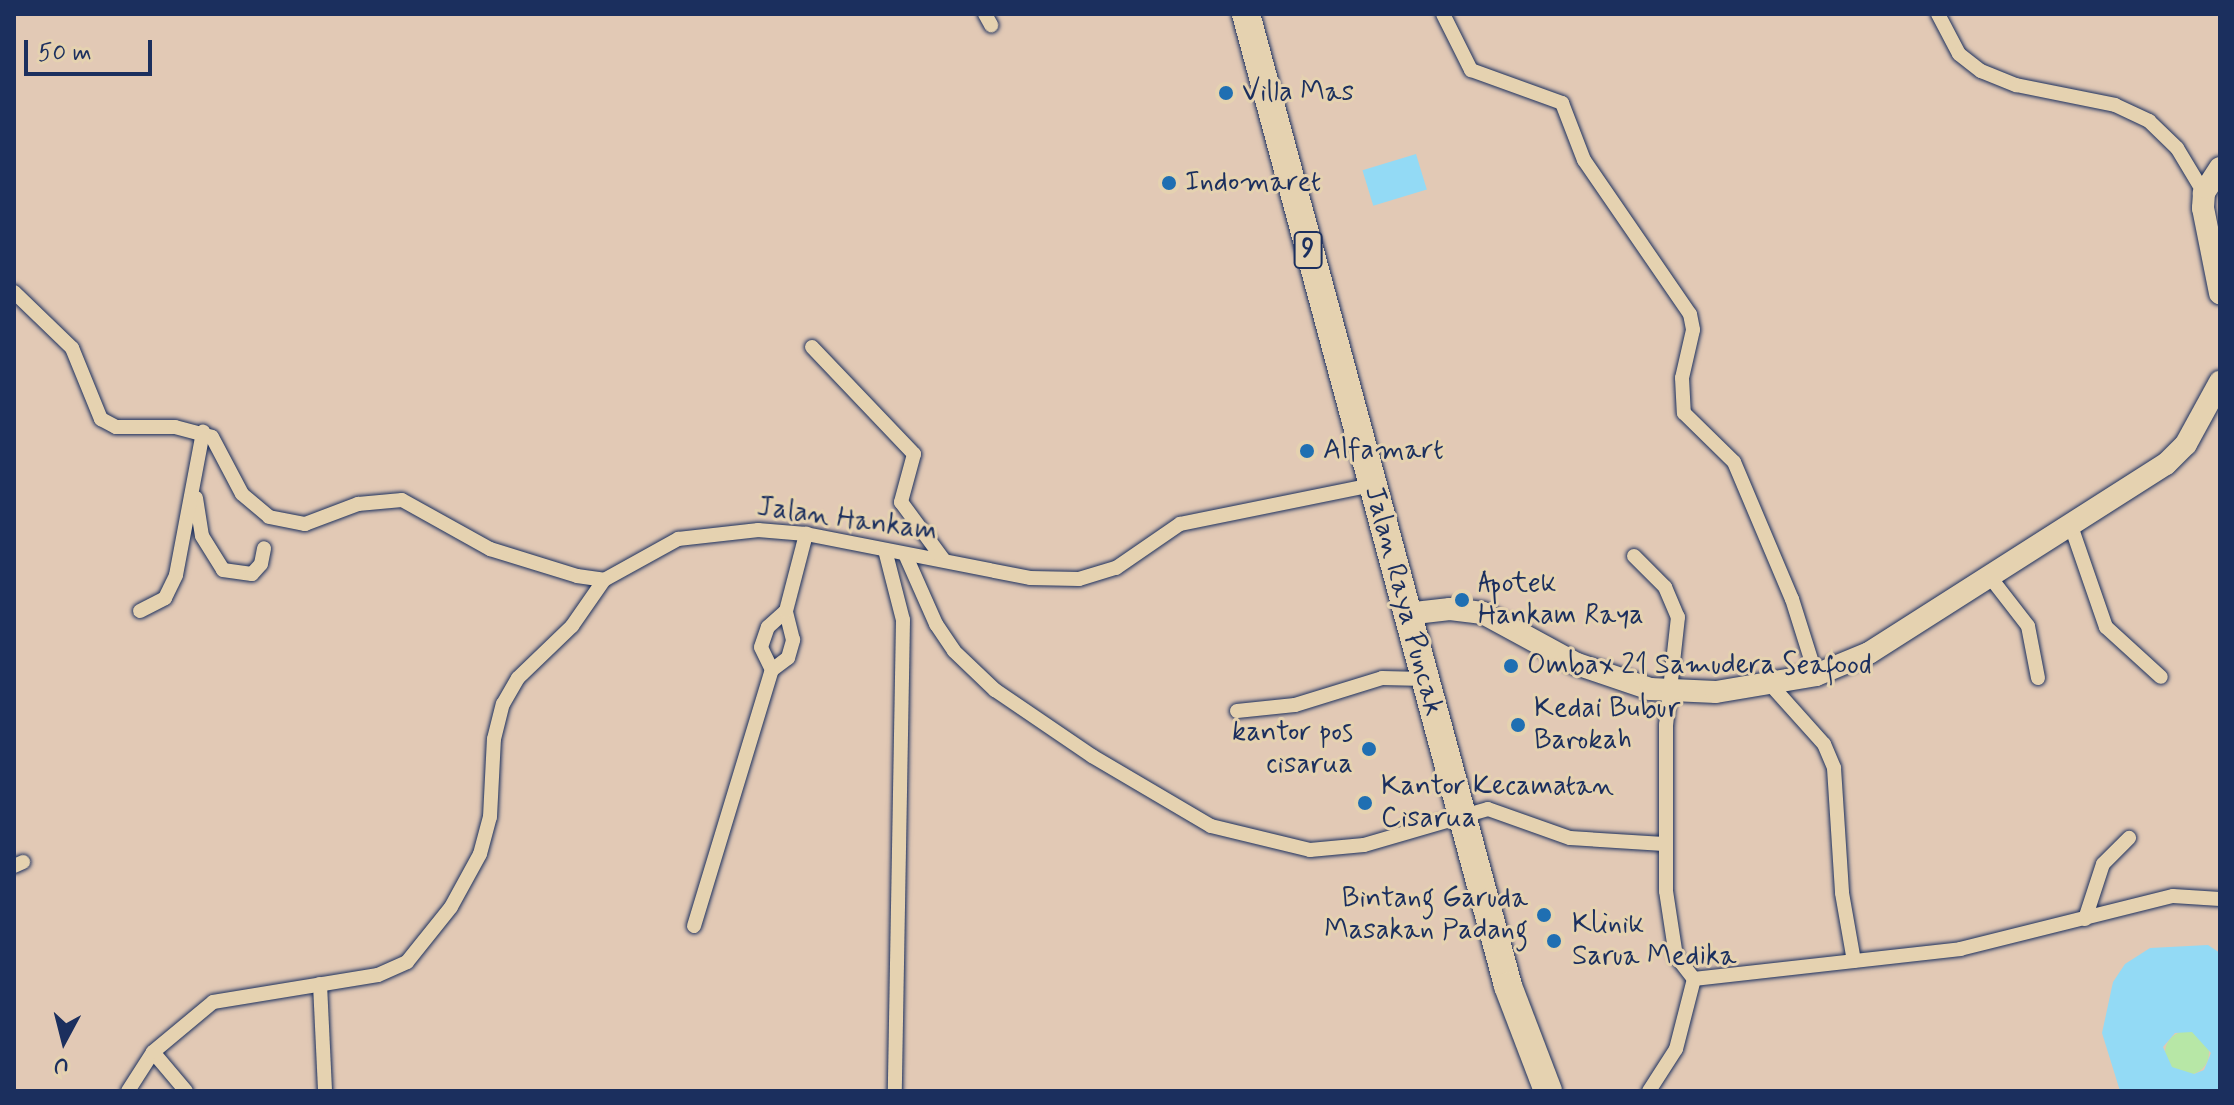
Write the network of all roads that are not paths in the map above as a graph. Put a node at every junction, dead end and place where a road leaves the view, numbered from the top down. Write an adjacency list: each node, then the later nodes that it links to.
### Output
1 (1246, 14): 12 (highway, Jalan Raya Puncak / 9)
2 (1443, 14): 26 (street)
3 (1938, 14): 5 (street)
4 (2220, 168): 5 (main road)
5 (2204, 193): 7 (main road)
6 (14, 292): 10 (street)
7 (2220, 293)
8 (812, 347): 19 (street)
9 (2220, 382): 13 (main road)
10 (203, 432): 11 (street); 21 (street)
11 (194, 482): 15 (street); 22 (street)
12 (1372, 485): 19 (street, Jalan Hankam); 24 (highway, Jalan Raya Puncak / 9)
13 (2071, 526): 20 (main road); 27 (street)
14 (806, 534): 16 (street, Jalan Hankam); 21 (street, Jalan Hankam); 23 (street)
15 (264, 548)
16 (885, 550): 17 (street, Jalan Hankam); 46 (street)
17 (905, 554): 19 (street, Jalan Hankam); 33 (street)
18 (1634, 556): 31 (street)
19 (943, 559)
20 (1990, 577): 26 (main road); 28 (street)
21 (604, 580): 41 (street)
22 (140, 611)
23 (786, 611): 25 (street); 25 (street)
24 (1406, 614): 29 (highway, Jalan Raya Puncak / 9); 31 (main road)
25 (772, 670): 38 (street)
26 (1816, 675): 30 (main road)
27 (2161, 677)
28 (2038, 678)
29 (1425, 679): 32 (street); 33 (highway, Jalan Raya Puncak / 9)
30 (1771, 685): 31 (main road); 39 (street)
31 (1671, 692): 35 (street)
32 (1237, 711)
33 (1459, 814): 35 (street); 47 (highway, Jalan Raya Puncak / 9)
34 (2129, 838): 37 (street)
35 (1664, 844): 40 (street)
36 (2220, 899): 37 (street)
37 (2085, 919): 39 (street)
38 (694, 926)
39 (1854, 961): 40 (street)
40 (1694, 979): 48 (street)
41 (320, 984): 42 (street); 45 (street)
42 (153, 1052): 43 (street); 44 (street)
43 (128, 1091)
44 (186, 1091)
45 (325, 1091)
46 (895, 1091)
47 (1548, 1091)
48 (1649, 1091)

